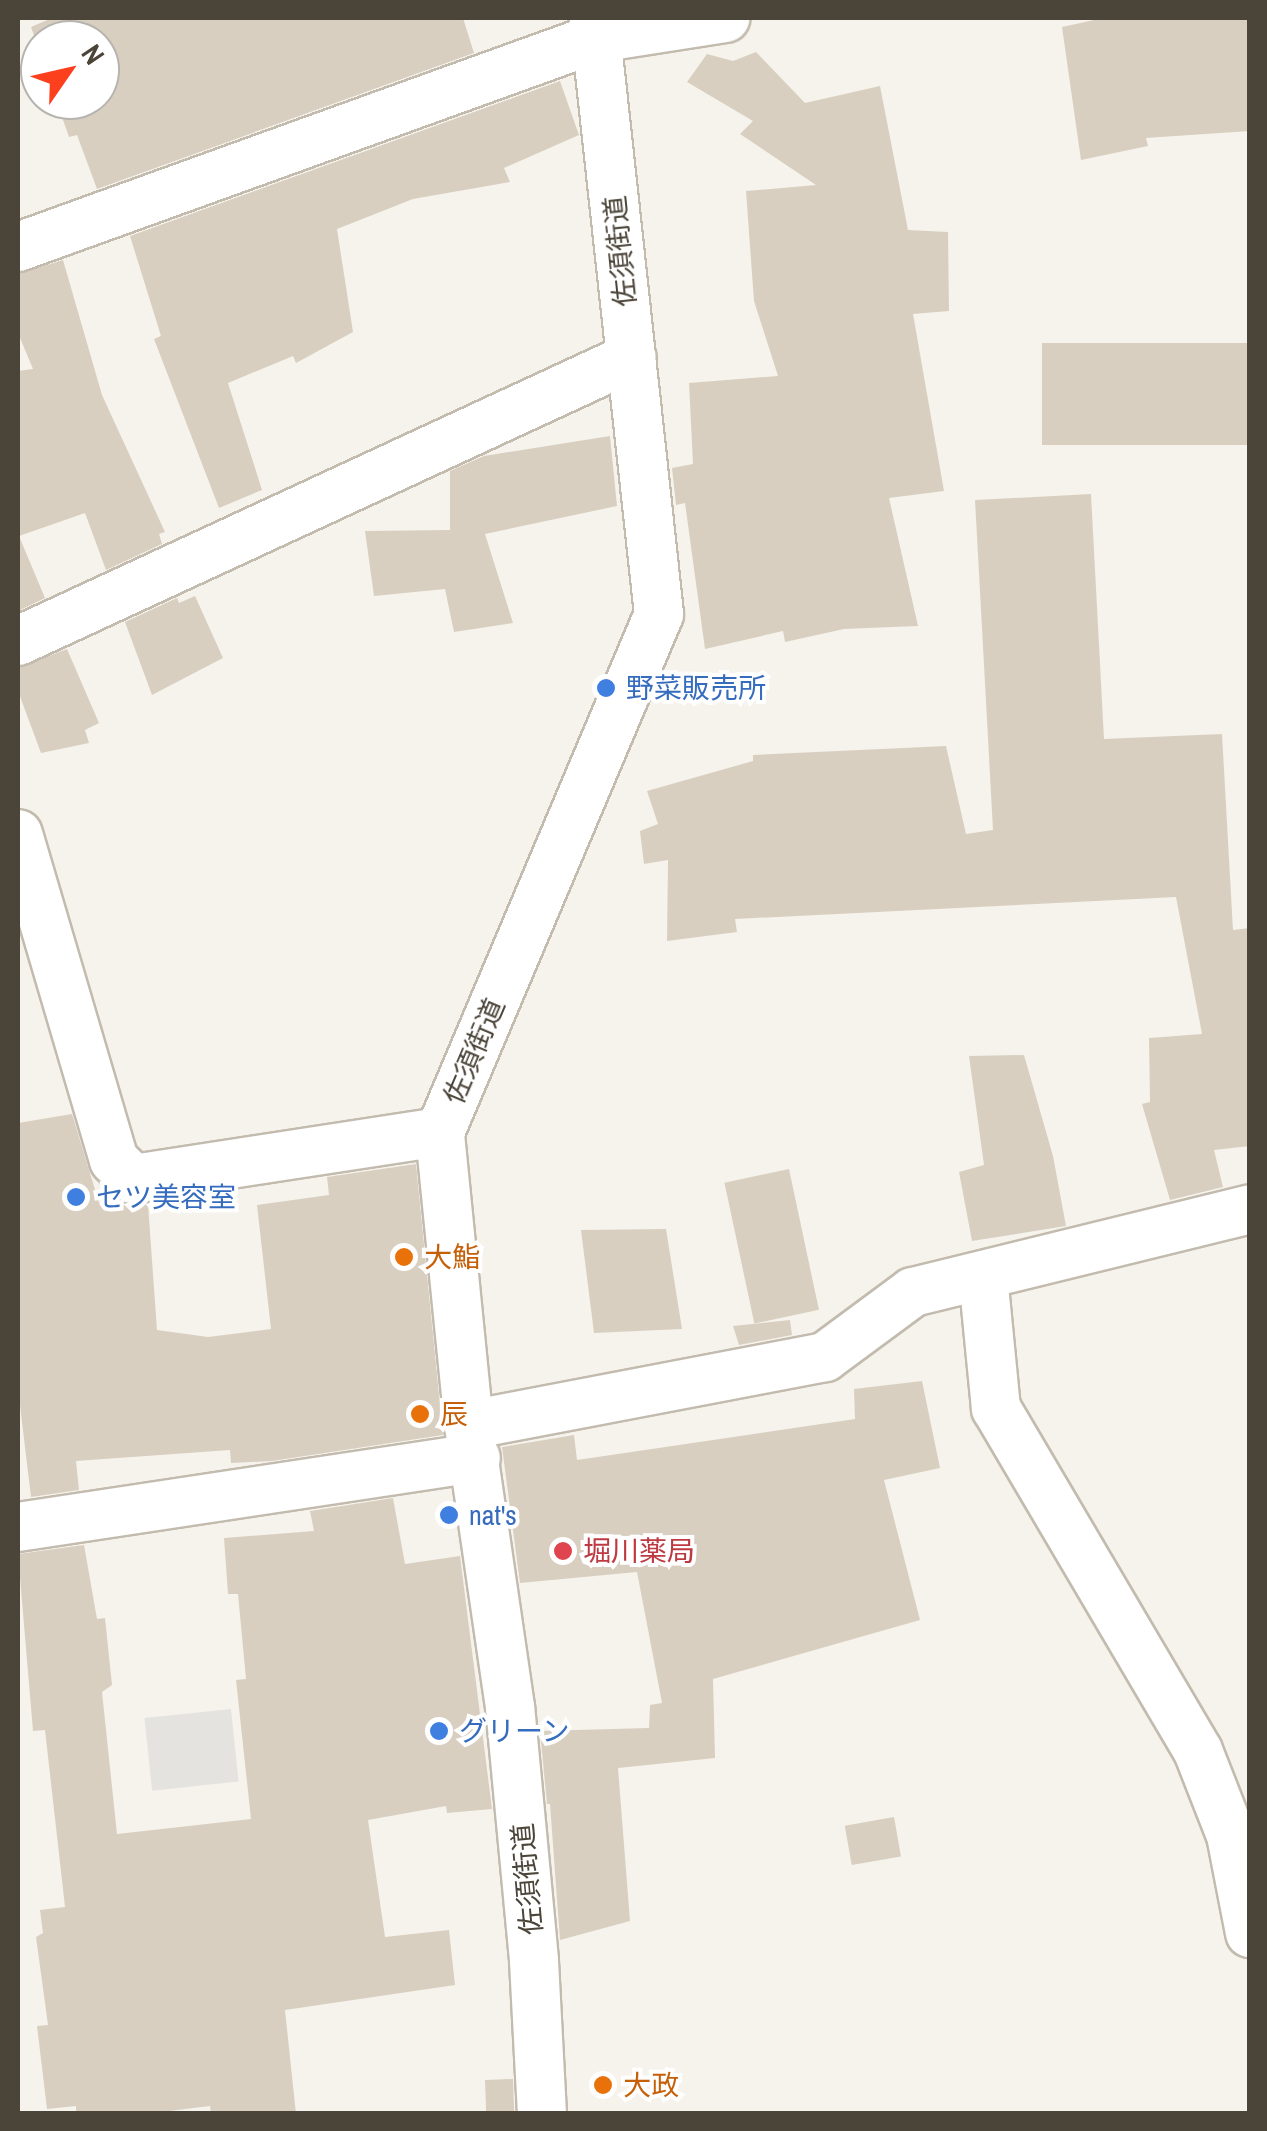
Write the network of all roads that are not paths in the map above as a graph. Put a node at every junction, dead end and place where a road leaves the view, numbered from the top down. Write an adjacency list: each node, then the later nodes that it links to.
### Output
1 (725, 18): 2 (street)
2 (595, 28): 3 (street); 4 (street, 佐須街道)
3 (18, 246)
4 (632, 357): 5 (street); 8 (street, 佐須街道)
5 (18, 641)
6 (18, 834): 7 (street)
7 (32, 925): 8 (street)
8 (440, 1132): 11 (street, 佐須街道)
9 (1250, 1209): 10 (street)
10 (983, 1276): 11 (street); 13 (street)
11 (473, 1442): 12 (street); 14 (street, 佐須街道)
12 (18, 1527)
13 (1250, 1933)
14 (542, 2114)

